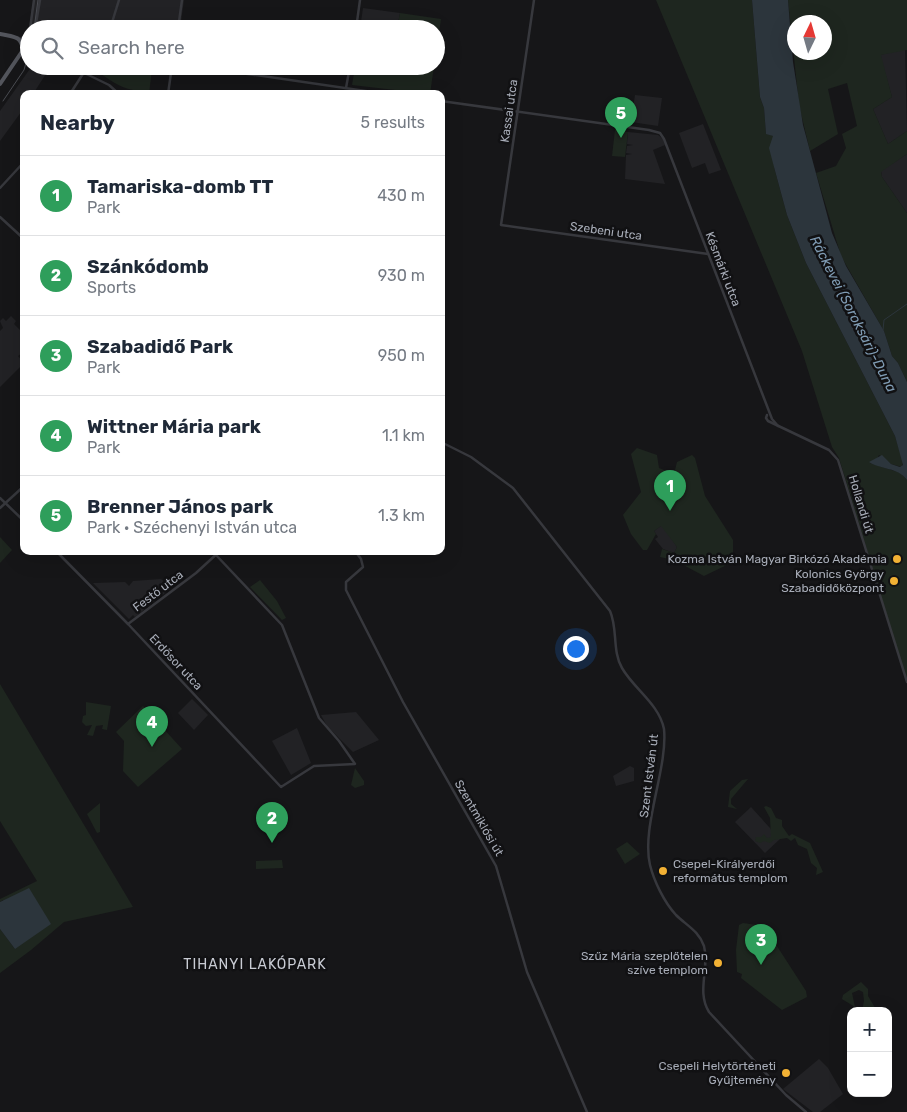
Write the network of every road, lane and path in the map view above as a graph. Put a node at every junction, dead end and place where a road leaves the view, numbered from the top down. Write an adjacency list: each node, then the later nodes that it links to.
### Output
1 (34, 0): 7 (street)
2 (40, 0): 8 (street)
3 (118, 0): 9 (street)
4 (182, 0): 10 (street)
5 (534, 0): 29 (street, Kassai utca)
6 (360, 2): 11 (street)
7 (31, 20)
8 (37, 20)
9 (112, 20)
10 (179, 20)
11 (357, 20)
12 (0, 34): 13 (main road)
13 (16, 37): 14 (street); 15 (main road)
14 (20, 38)
15 (20, 40)
16 (20, 54): 22 (main road)
17 (83, 75): 24 (street)
18 (88, 75): 25 (street)
19 (171, 75): 26 (street)
20 (256, 75): 23 (street)
21 (348, 75): 23 (street)
22 (0, 84)
23 (346, 88): 27 (street)
24 (73, 90)
25 (115, 90)
26 (169, 90)
27 (359, 90)
28 (445, 103): 29 (street)
29 (518, 112): 33 (street, Kassai utca); 35 (street, Késmárki utca)
30 (20, 166): 31 (street)
31 (0, 188)
32 (0, 217): 34 (street)
33 (501, 225): 35 (street, Szebeni utca)
34 (20, 235)
35 (708, 254): 36 (street, Késmárki utca)
36 (769, 415): 37 (street); 37 (street)
37 (771, 420): 49 (street, Hollandi út)
38 (445, 444): 53 (street, Szent István út)
39 (20, 490): 41 (street)
40 (0, 498): 41 (street)
41 (5, 504): 42 (street); 43 (street)
42 (0, 508)
43 (20, 517)
44 (60, 555): 48 (street, Erdősor utca)
45 (215, 555): 48 (street, Festő utca)
46 (217, 555): 50 (street)
47 (358, 555): 52 (street, Szentmiklósi út)
48 (128, 624): 51 (street, Erdősor utca)
49 (907, 682)
50 (352, 759): 51 (street); 51 (street)
51 (342, 764)
52 (587, 1112)
53 (806, 1112)

